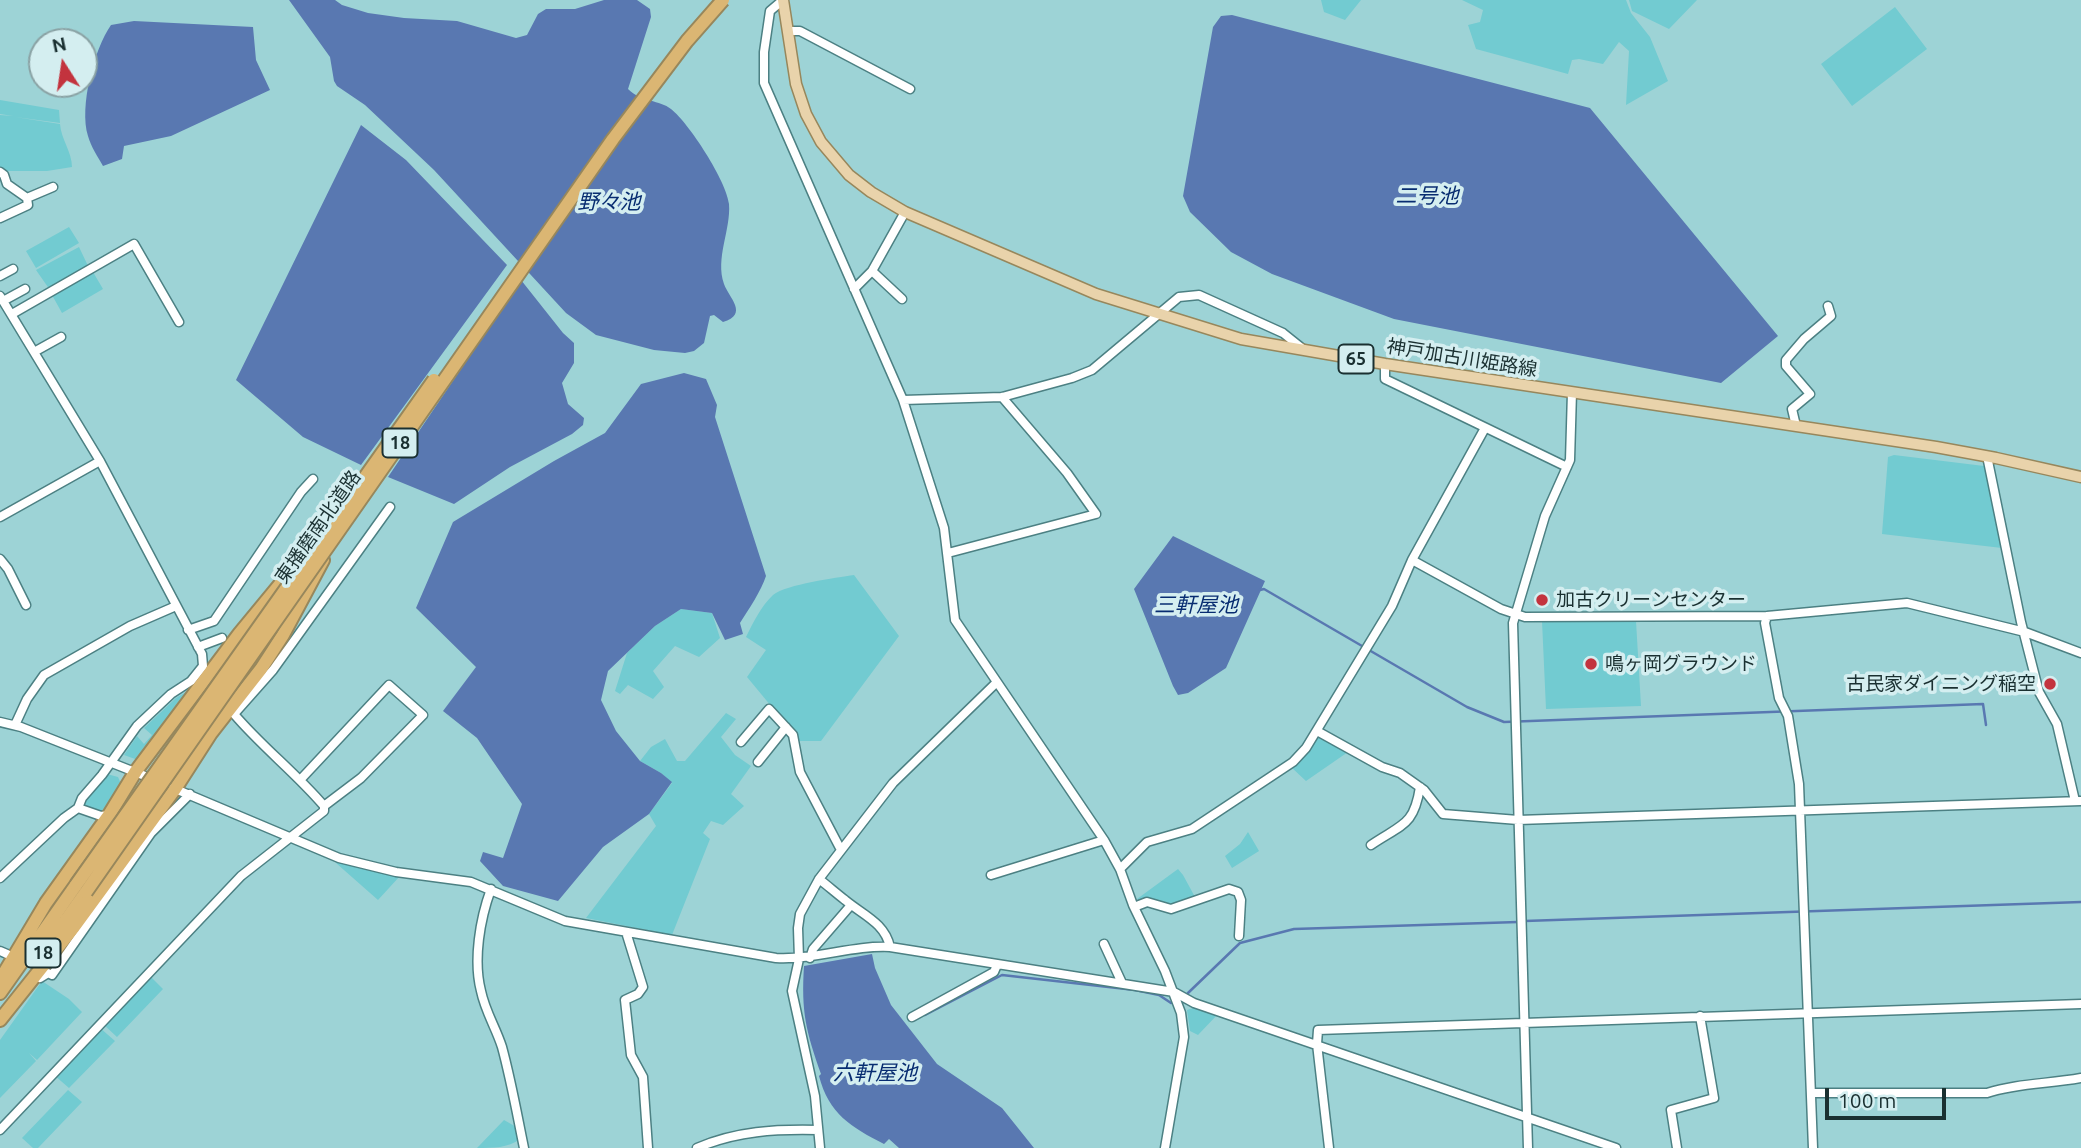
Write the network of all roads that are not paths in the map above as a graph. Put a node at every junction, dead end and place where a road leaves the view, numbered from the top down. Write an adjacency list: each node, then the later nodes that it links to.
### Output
1 (712, 0): 38 (highway, 東播磨南北道路 / 18, bridge)
2 (723, 0): 38 (highway, 東播磨南北道路 / 18, bridge)
3 (783, 0): 4 (main road, 神戸加古川姫路線 / 65); 15 (street)
4 (788, 31): 5 (street); 9 (main road, 神戸加古川姫路線 / 65)
5 (910, 89)
6 (0, 172): 8 (street)
7 (53, 187): 8 (street)
8 (27, 198): 10 (street)
9 (905, 212): 12 (street); 20 (main road, 神戸加古川姫路線 / 65)
10 (0, 218)
11 (13, 269): 13 (street)
12 (872, 271): 15 (street); 17 (street)
13 (0, 276)
14 (25, 289): 16 (street)
15 (854, 289): 28 (street)
16 (2, 299): 19 (street)
17 (902, 299)
18 (1828, 306): 29 (street)
19 (12, 314): 21 (street); 24 (street)
20 (1157, 315): 23 (main road, 神戸加古川姫路線 / 65); 23 (street); 27 (street)
21 (179, 322)
22 (61, 337): 24 (street)
23 (1304, 350): 25 (main road, 神戸加古川姫路線 / 65)
24 (34, 352): 32 (street)
25 (1385, 363): 26 (main road, 神戸加古川姫路線 / 65); 30 (street)
26 (1572, 392): 29 (main road, 神戸加古川姫路線 / 65); 33 (street)
27 (1002, 397): 28 (street); 39 (street)
28 (903, 400): 39 (street)
29 (1796, 426): 31 (main road, 神戸加古川姫路線 / 65)
30 (1485, 428): 33 (street); 41 (street)
31 (1987, 456): 34 (main road, 神戸加古川姫路線 / 65); 47 (street)
32 (100, 461): 37 (street); 43 (street)
33 (1567, 467): 44 (street)
34 (2081, 477)
35 (306, 482): 46 (street)
36 (390, 507): 60 (street)
37 (0, 517)
38 (334, 528): 59 (highway, 18, bridge); 62 (highway, 18, bridge); 78 (highway, 東播磨南北道路 / 18, bridge)
39 (948, 553): 51 (street)
40 (0, 559): 42 (street)
41 (1412, 560): 44 (street); 55 (street)
42 (26, 605)
43 (176, 606): 46 (street); 53 (street)
44 (1515, 615): 45 (street); 69 (street)
45 (1767, 616): 47 (street); 67 (street)
46 (188, 630): 49 (street)
47 (2025, 632): 50 (street); 64 (street)
48 (222, 638): 49 (street)
49 (198, 647): 57 (street)
50 (2081, 653)
51 (997, 682): 71 (street); 73 (street)
52 (0, 722): 53 (street)
53 (15, 726): 57 (street)
54 (786, 727): 56 (street); 58 (street); 73 (street)
55 (1317, 732): 61 (street); 74 (street)
56 (741, 742)
57 (111, 762): 59 (street); 66 (street)
58 (758, 762)
59 (136, 771): 62 (street); 68 (highway, 18)
60 (301, 779): 65 (street); 65 (street)
61 (1420, 787): 69 (street); 72 (street)
62 (175, 789): 63 (street); 99 (highway, 18)
63 (190, 794): 70 (street); 89 (street)
64 (2078, 801): 67 (street)
65 (324, 806): 70 (street)
66 (78, 808): 68 (street); 76 (street)
67 (1801, 811): 69 (street); 96 (street)
68 (109, 815): 90 (highway, 18)
69 (1518, 820): 100 (street)
70 (290, 838): 79 (street); 105 (street)
71 (1104, 840): 74 (street); 75 (street)
72 (1371, 845)
73 (841, 850): 77 (street)
74 (1120, 869): 81 (street)
75 (991, 875)
76 (0, 878)
77 (819, 879): 80 (street); 87 (street)
78 (81, 888): 93 (highway, 東播磨南北道路 / 18); 95 (highway, 東播磨南北道路 / 18)
79 (491, 889): 82 (street); 107 (street)
80 (851, 905): 85 (street); 86 (street)
81 (1134, 906): 83 (street); 92 (street)
82 (626, 932): 87 (street); 108 (street)
83 (1239, 936)
84 (1104, 944): 91 (street)
85 (890, 947): 86 (street); 88 (street)
86 (810, 958): 87 (street)
87 (799, 959): 106 (street)
88 (997, 965): 91 (street); 98 (street)
89 (40, 978)
90 (0, 979)
91 (1122, 983): 92 (street)
92 (1174, 992): 101 (street); 111 (street)
93 (0, 993)
94 (2081, 1004): 96 (street)
95 (0, 1014)
96 (1808, 1014): 97 (street); 103 (street)
97 (1700, 1016): 100 (street); 115 (street)
98 (912, 1017)
99 (0, 1020)
100 (1526, 1022): 101 (street); 104 (street)
101 (1317, 1044): 104 (street); 112 (street)
102 (2081, 1078): 103 (street)
103 (1811, 1093): 116 (street)
104 (1528, 1118): 113 (street); 114 (street)
105 (0, 1130)
106 (818, 1130): 109 (street); 110 (street)
107 (524, 1148)
108 (648, 1148)
109 (697, 1148)
110 (820, 1148)
111 (1165, 1148)
112 (1329, 1148)
113 (1528, 1148)
114 (1616, 1148)
115 (1678, 1148)
116 (1812, 1148)

